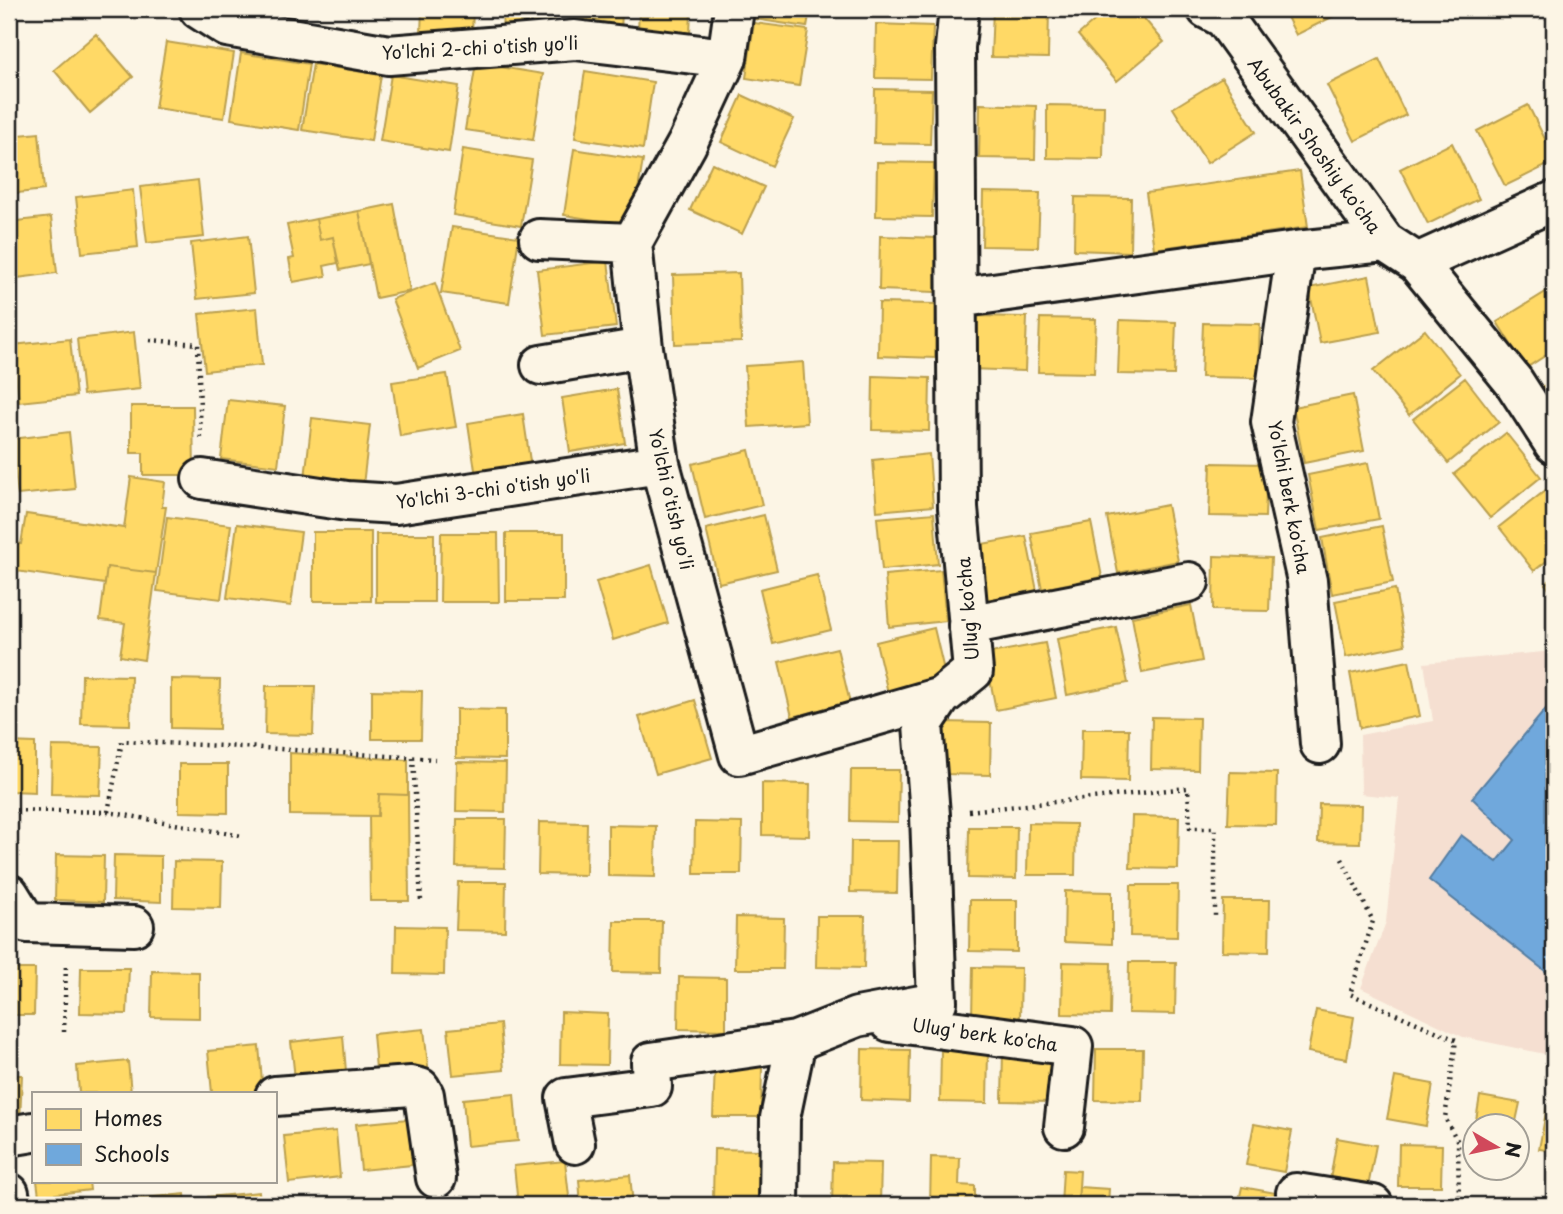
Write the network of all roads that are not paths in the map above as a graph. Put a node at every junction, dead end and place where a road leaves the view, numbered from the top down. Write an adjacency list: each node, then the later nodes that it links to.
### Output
1 (199, 9): 5 (street, Yo'lchi 2-chi o'tish yo'li)
2 (734, 9): 5 (street)
3 (959, 9): 12 (street, Ulug' ko'cha)
4 (1219, 12): 8 (street, Abubakir Shoshiy ko'cha)
5 (727, 58): 9 (street)
6 (1554, 201): 11 (street)
7 (539, 239): 9 (street)
8 (1385, 242): 10 (street); 11 (street, Abubakir Shoshiy ko'cha)
9 (632, 243): 13 (street, Yo'lchi o'tish yo'li)
10 (1296, 251): 12 (street); 21 (street, Yo'lchi berk ko'cha)
11 (1417, 263): 15 (street, Abubakir Shoshiy ko'cha)
12 (957, 298): 19 (street, Ulug' ko'cha)
13 (643, 348): 14 (street); 16 (street, Yo'lchi o'tish yo'li)
14 (541, 365)
15 (1554, 444)
16 (660, 464): 17 (street, Yo'lchi 3-chi o'tish yo'li); 20 (street, Yo'lchi o'tish yo'li)
17 (202, 479)
18 (1189, 582): 19 (street)
19 (968, 625): 20 (street, Ulug' ko'cha)
20 (941, 697): 24 (street, Ulug' ko'cha)
21 (1320, 744)
22 (9, 894): 23 (street)
23 (134, 926)
24 (857, 1017): 25 (street, Ulug' ko'cha); 27 (street, Ulug' berk ko'cha)
25 (796, 1041): 30 (street, Ulug' ko'cha); 35 (street)
26 (276, 1096): 31 (street)
27 (1064, 1127)
28 (32, 1132): 29 (street)
29 (9, 1136)
30 (575, 1144)
31 (436, 1178)
32 (9, 1193): 34 (street)
33 (1296, 1193): 36 (street)
34 (11, 1205)
35 (779, 1205)
36 (1373, 1205)

